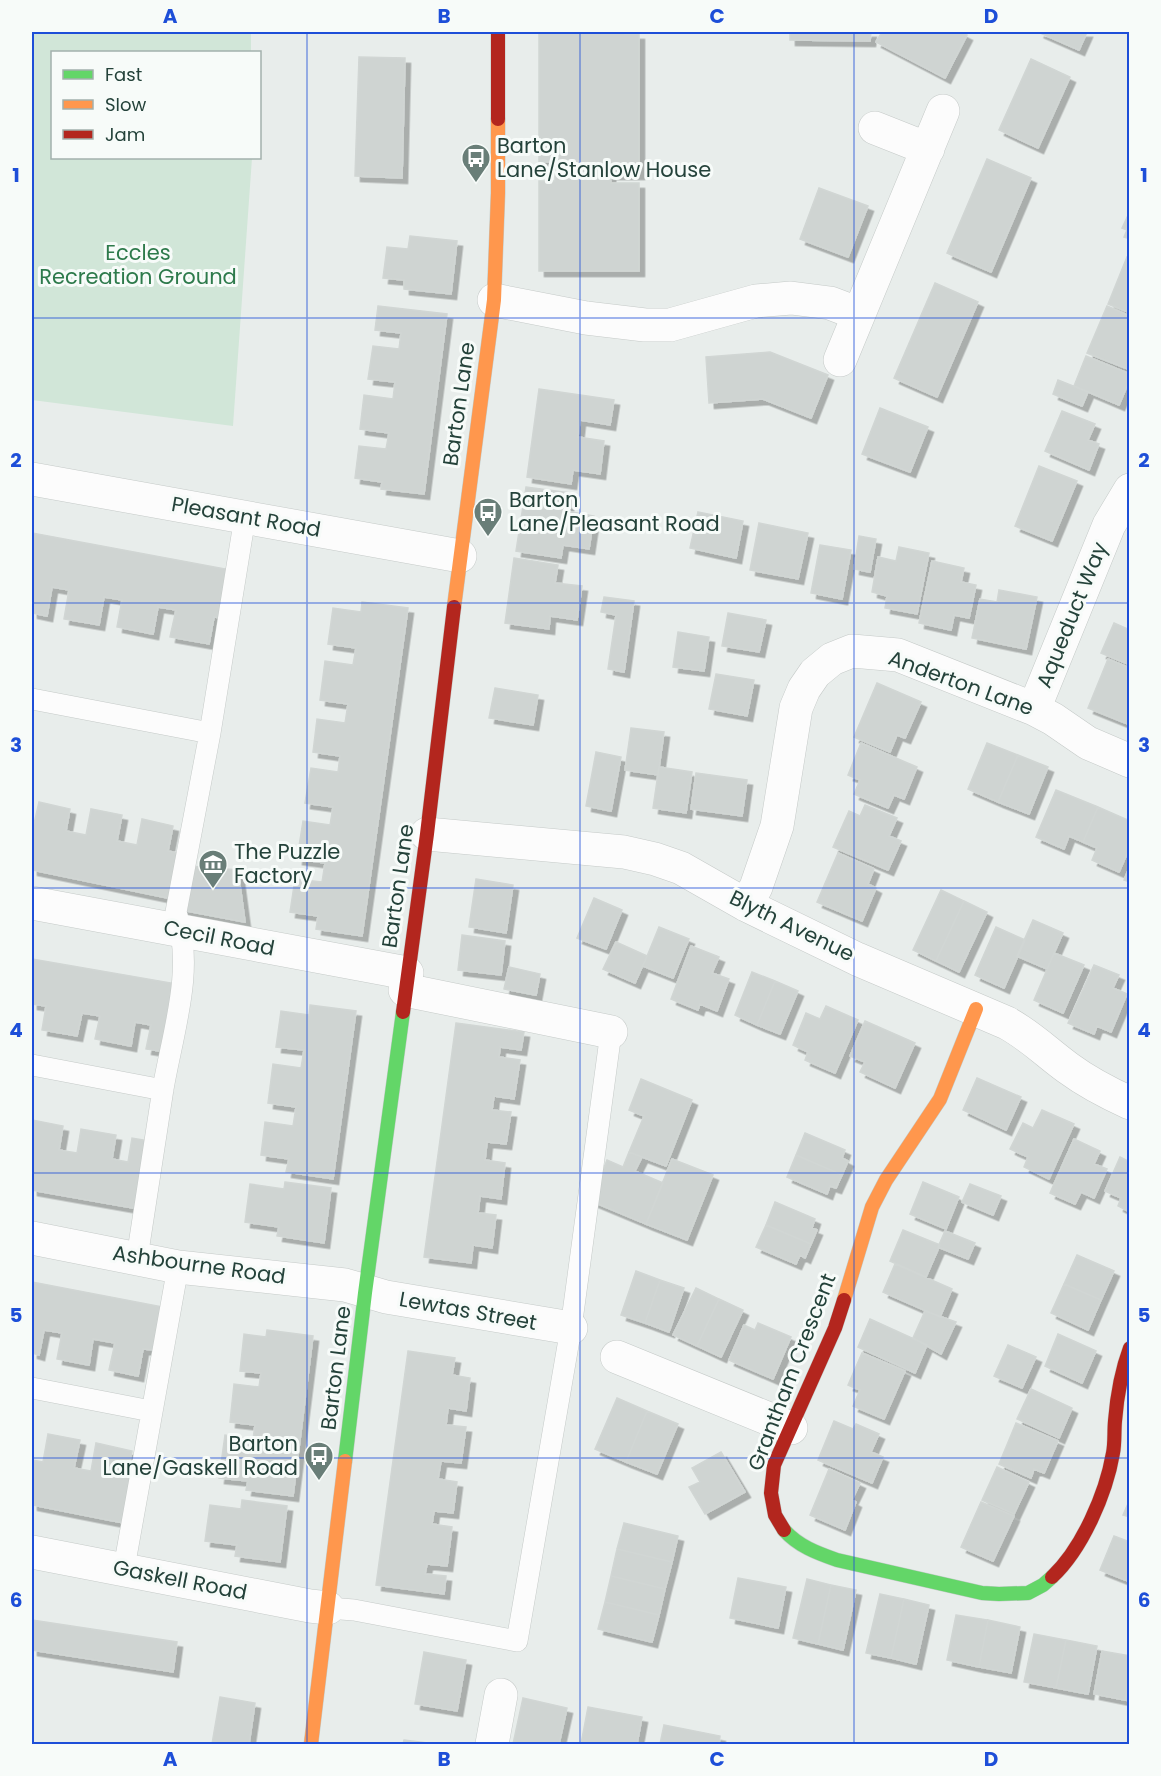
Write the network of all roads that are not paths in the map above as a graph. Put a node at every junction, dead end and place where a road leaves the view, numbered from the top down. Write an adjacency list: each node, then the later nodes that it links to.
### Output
1 (498, 32): 5 (main road, Barton Lane)
2 (943, 111): 4 (street)
3 (875, 128): 4 (street)
4 (928, 149): 6 (street)
5 (494, 300): 6 (street); 11 (main road, Barton Lane)
6 (859, 314): 7 (street)
7 (840, 360)
8 (32, 479): 10 (street, Pleasant Road)
9 (1130, 490): 13 (street, Aqueduct Way)
10 (245, 517): 11 (street, Pleasant Road); 14 (lane)
11 (460, 556): 16 (main road, Barton Lane)
12 (32, 699): 14 (lane)
13 (1034, 709): 15 (street, Anderton Lane); 18 (street, Anderton Lane)
14 (210, 733): 19 (lane)
15 (1130, 761)
16 (427, 834): 18 (street, Blyth Avenue); 20 (main road, Barton Lane)
17 (32, 903): 19 (street, Cecil Road)
18 (746, 905): 21 (street, Blyth Avenue)
19 (183, 931): 20 (street, Cecil Road); 24 (lane)
20 (406, 981): 22 (street, Cecil Road); 29 (main road, Barton Lane)
21 (976, 1009): 25 (street, Blyth Avenue); 35 (main road, Grantham Crescent)
22 (611, 1032): 30 (lane)
23 (32, 1065): 24 (lane)
24 (163, 1090): 27 (lane)
25 (1130, 1103)
26 (32, 1238): 27 (street, Ashbourne Road)
27 (137, 1258): 28 (street, Ashbourne Road)
28 (178, 1267): 29 (street, Ashbourne Road); 34 (lane)
29 (365, 1293): 30 (street, Lewtas Street); 39 (main road, Barton Lane)
30 (571, 1328): 39 (lane)
31 (1130, 1347): 36 (main road, Grantham Crescent)
32 (617, 1357): 35 (street)
33 (32, 1389): 34 (lane)
34 (150, 1411): 38 (lane)
35 (791, 1428): 36 (main road, Grantham Crescent)
36 (1121, 1454)
37 (32, 1552): 38 (street, Gaskell Road)
38 (124, 1568): 39 (street, Gaskell Road)
39 (328, 1608): 41 (main road, Barton Lane)
40 (501, 1695): 42 (street)
41 (311, 1744)
42 (492, 1744)

